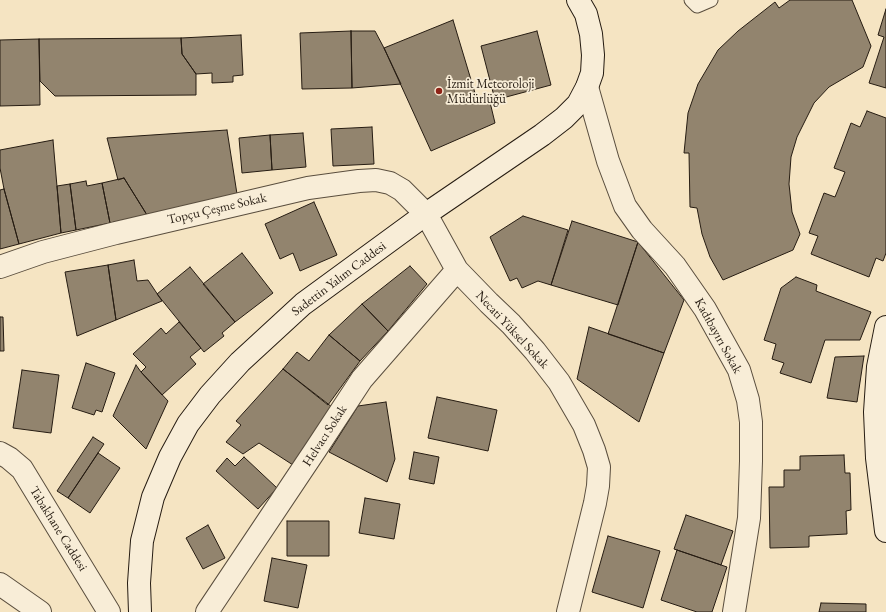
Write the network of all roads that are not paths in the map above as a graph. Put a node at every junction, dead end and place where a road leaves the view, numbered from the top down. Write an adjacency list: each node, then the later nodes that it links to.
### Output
1 (578, 0): 4 (street, Sadettin Yalım Caddesi)
2 (691, 0): 3 (lane)
3 (711, 0)
4 (587, 87): 5 (street, Sadettin Yalım Caddesi); 17 (street, Kadıbayırı Sokak)
5 (426, 214): 6 (street, Topçu Çeşme Sokak); 7 (street, Necati Yüksel Sokak); 14 (street, Sadettin Yalım Caddesi)
6 (0, 267)
7 (457, 270): 15 (street, Helvacı Sokak); 16 (street, Necati Yüksel Sokak)
8 (886, 327): 10 (street)
9 (0, 453): 13 (street, Tabakhane Caddesi)
10 (886, 531)
11 (0, 584): 12 (street)
12 (40, 612)
13 (109, 612)
14 (140, 612)
15 (207, 612)
16 (568, 612)
17 (734, 612)

